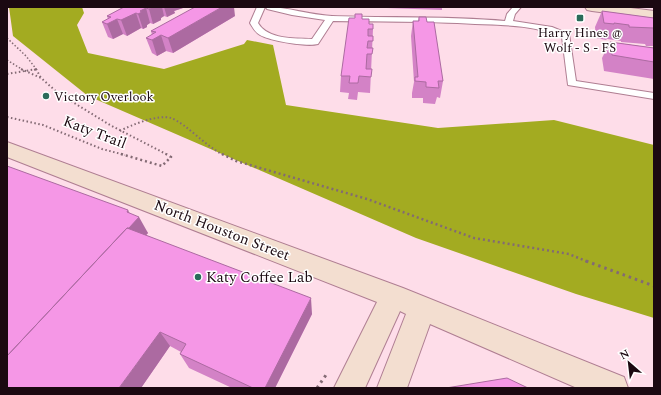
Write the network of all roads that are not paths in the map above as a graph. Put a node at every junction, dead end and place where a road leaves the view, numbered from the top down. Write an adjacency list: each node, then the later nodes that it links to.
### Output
1 (261, 7): 6 (lane)
2 (270, 7): 6 (lane)
3 (517, 7): 7 (lane)
4 (592, 7): 5 (street)
5 (654, 15)
6 (330, 18): 7 (lane)
7 (509, 23): 8 (lane)
8 (654, 96)
9 (7, 149): 10 (street, North Houston Street)
10 (394, 296): 11 (street, North Houston Street); 12 (street)
11 (422, 308): 13 (street); 14 (street, North Houston Street)
12 (349, 388)
13 (392, 388)
14 (613, 388)

